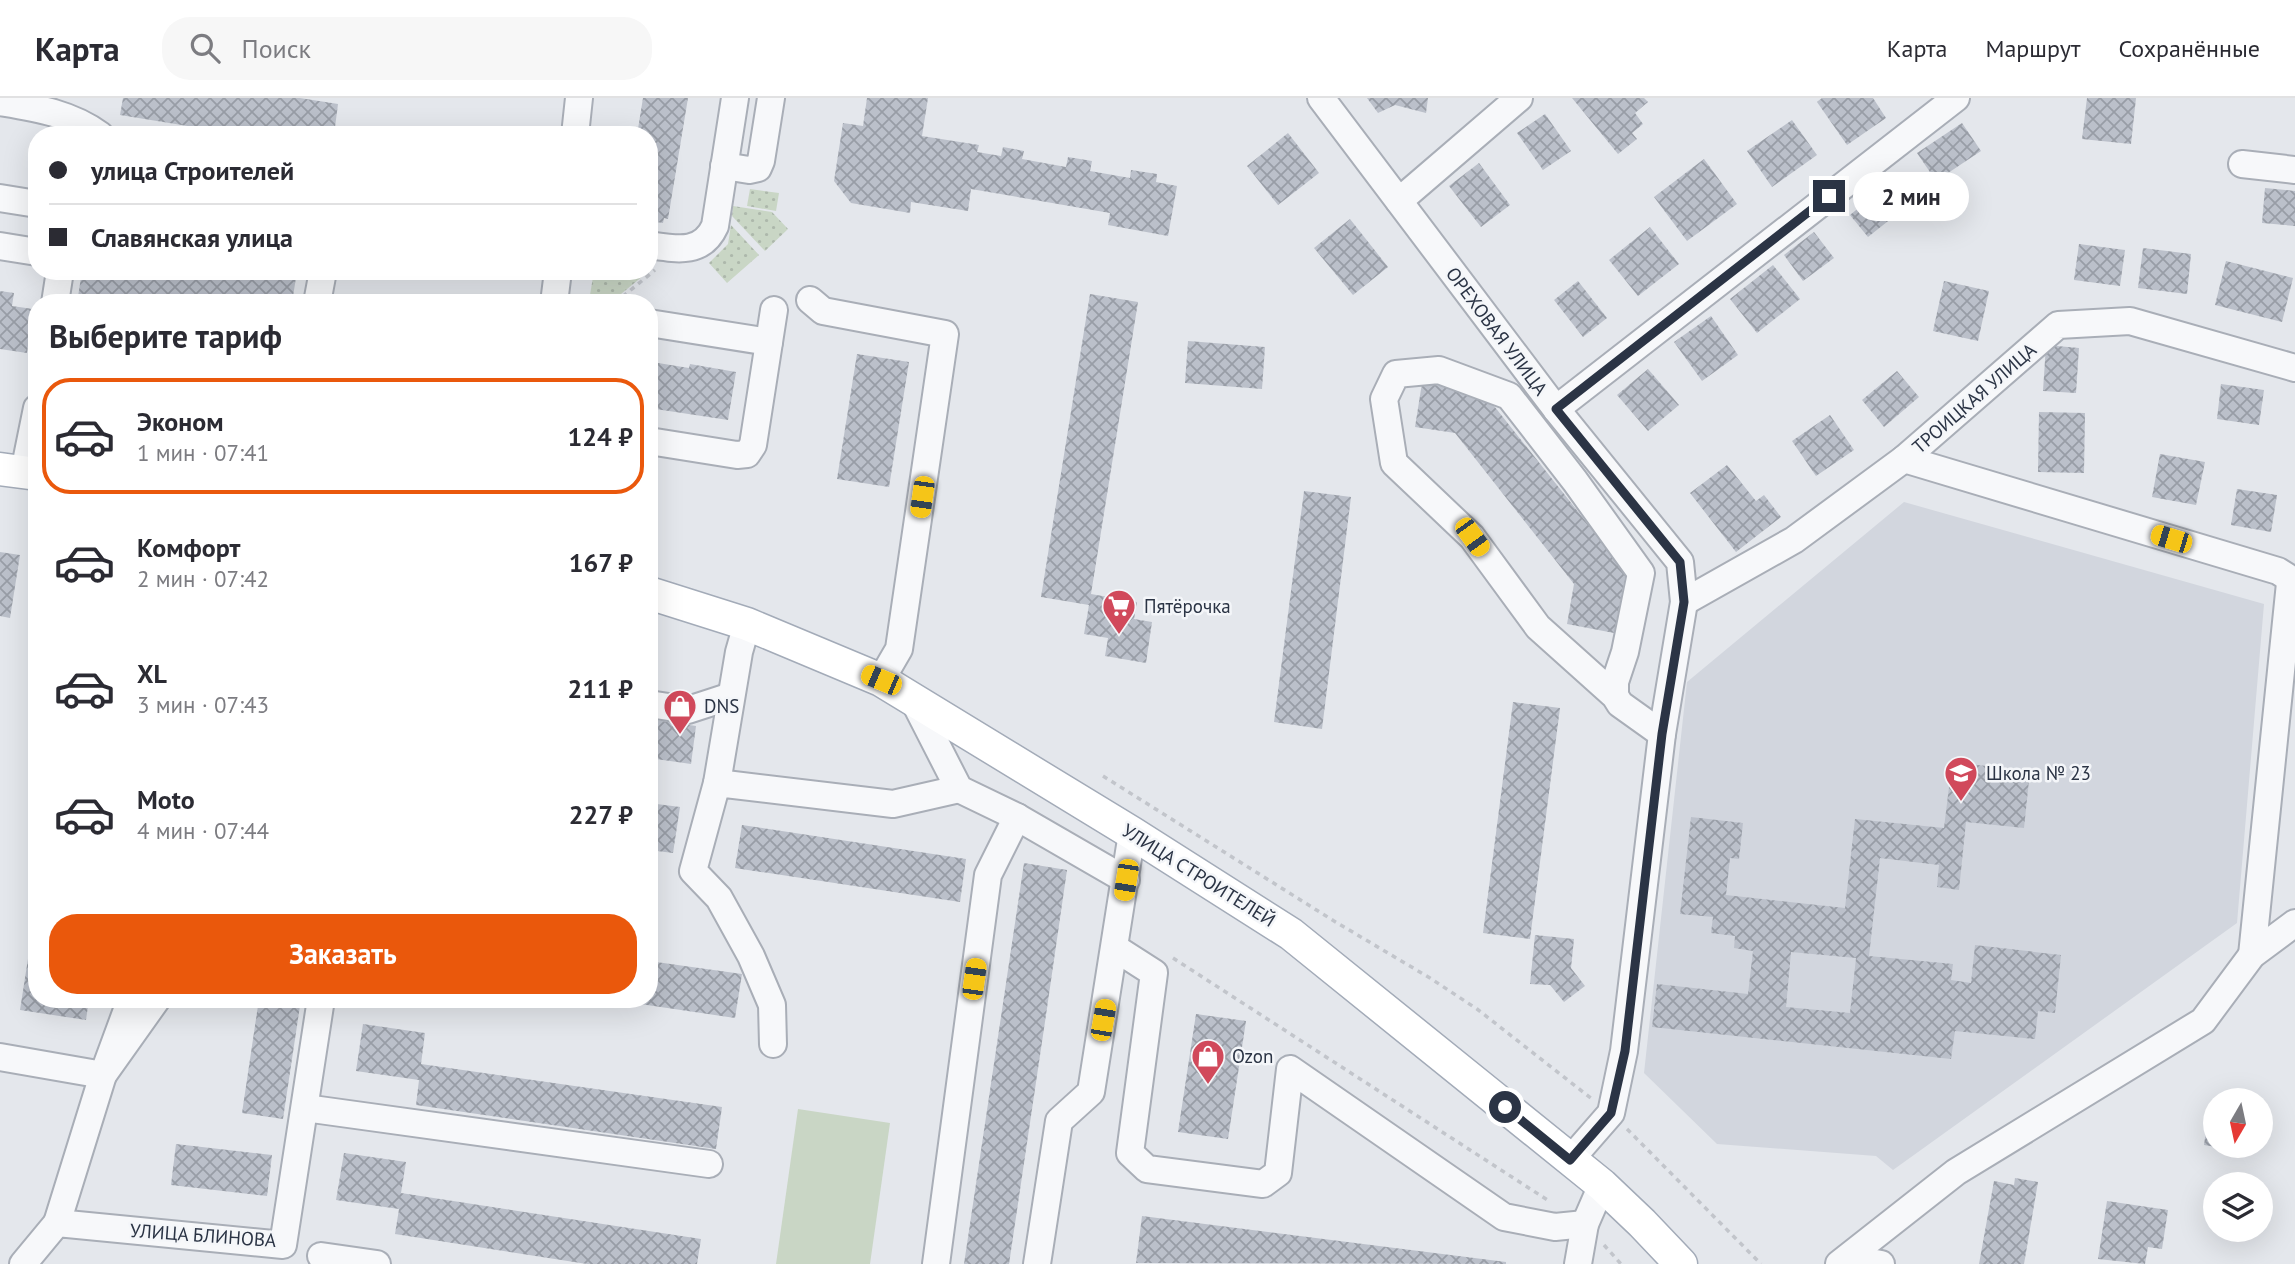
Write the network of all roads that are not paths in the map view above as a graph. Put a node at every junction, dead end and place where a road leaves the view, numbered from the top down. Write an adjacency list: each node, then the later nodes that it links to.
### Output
1 (579, 98): 9 (street)
2 (735, 98): 11 (street)
3 (771, 98): 11 (street)
4 (1321, 98): 14 (street, ОРЕХОВАЯ УЛИЦА)
5 (1519, 98): 14 (street)
6 (1956, 98): 24 (street)
7 (0, 102): 8 (street)
8 (89, 126)
9 (576, 126)
10 (2242, 164): 12 (street)
11 (724, 166): 17 (street)
12 (2295, 170)
13 (0, 198): 15 (street)
14 (1399, 201): 24 (street, ОРЕХОВАЯ УЛИЦА)
15 (28, 203)
16 (0, 246): 18 (street)
17 (658, 246)
18 (28, 251)
19 (810, 300): 32 (street)
20 (774, 310): 22 (street)
21 (658, 324): 22 (street)
22 (769, 342): 26 (street)
23 (2295, 368): 27 (street, ТРОИЦКАЯ УЛИЦА)
24 (1556, 409): 30 (street, ОРЕХОВАЯ УЛИЦА)
25 (28, 442): 28 (street)
26 (658, 442)
27 (1903, 459): 30 (street, ТРОИЦКАЯ УЛИЦА); 45 (street)
28 (20, 472)
29 (658, 596): 31 (main road, УЛИЦА СТРОИТЕЛЕЙ)
30 (1684, 602): 37 (street, ОРЕХОВАЯ УЛИЦА)
31 (747, 624): 32 (main road, УЛИЦА СТРОИТЕЛЕЙ); 33 (street)
32 (881, 680): 35 (main road, УЛИЦА СТРОИТЕЛЕЙ)
33 (731, 696): 36 (street); 38 (street)
34 (1615, 696): 34 (street); 37 (street)
35 (913, 699): 39 (street); 41 (main road, УЛИЦА СТРОИТЕЛЕЙ)
36 (658, 705)
37 (1662, 734): 53 (street, ОРЕХОВАЯ УЛИЦА)
38 (717, 783): 39 (street); 49 (street)
39 (959, 789): 40 (street)
40 (1017, 817): 42 (street); 62 (street)
41 (1132, 833): 42 (street); 53 (main road, УЛИЦА СТРОИТЕЛЕЙ)
42 (1126, 880): 44 (street)
43 (2295, 923): 45 (street)
44 (1115, 948): 57 (street); 63 (street)
45 (2252, 955): 59 (street)
46 (128, 1008): 51 (street)
47 (151, 1008): 51 (street)
48 (320, 1008): 52 (street, УЛИЦА БЛИНОВА)
49 (773, 1044)
50 (0, 1058): 51 (street)
51 (103, 1075): 56 (street)
52 (304, 1108): 54 (street); 56 (street, УЛИЦА БЛИНОВА)
53 (1570, 1160): 55 (main road, УЛИЦА СТРОИТЕЛЕЙ)
54 (709, 1164)
55 (1601, 1185): 57 (street); 65 (main road, УЛИЦА СТРОИТЕЛЕЙ)
56 (57, 1223): 60 (street)
57 (1585, 1224): 64 (street)
58 (321, 1256): 61 (street)
59 (1843, 1261): 66 (street)
60 (23, 1264)
61 (377, 1264)
62 (936, 1264)
63 (1037, 1264)
64 (1578, 1264)
65 (1681, 1264)
66 (1881, 1264)

